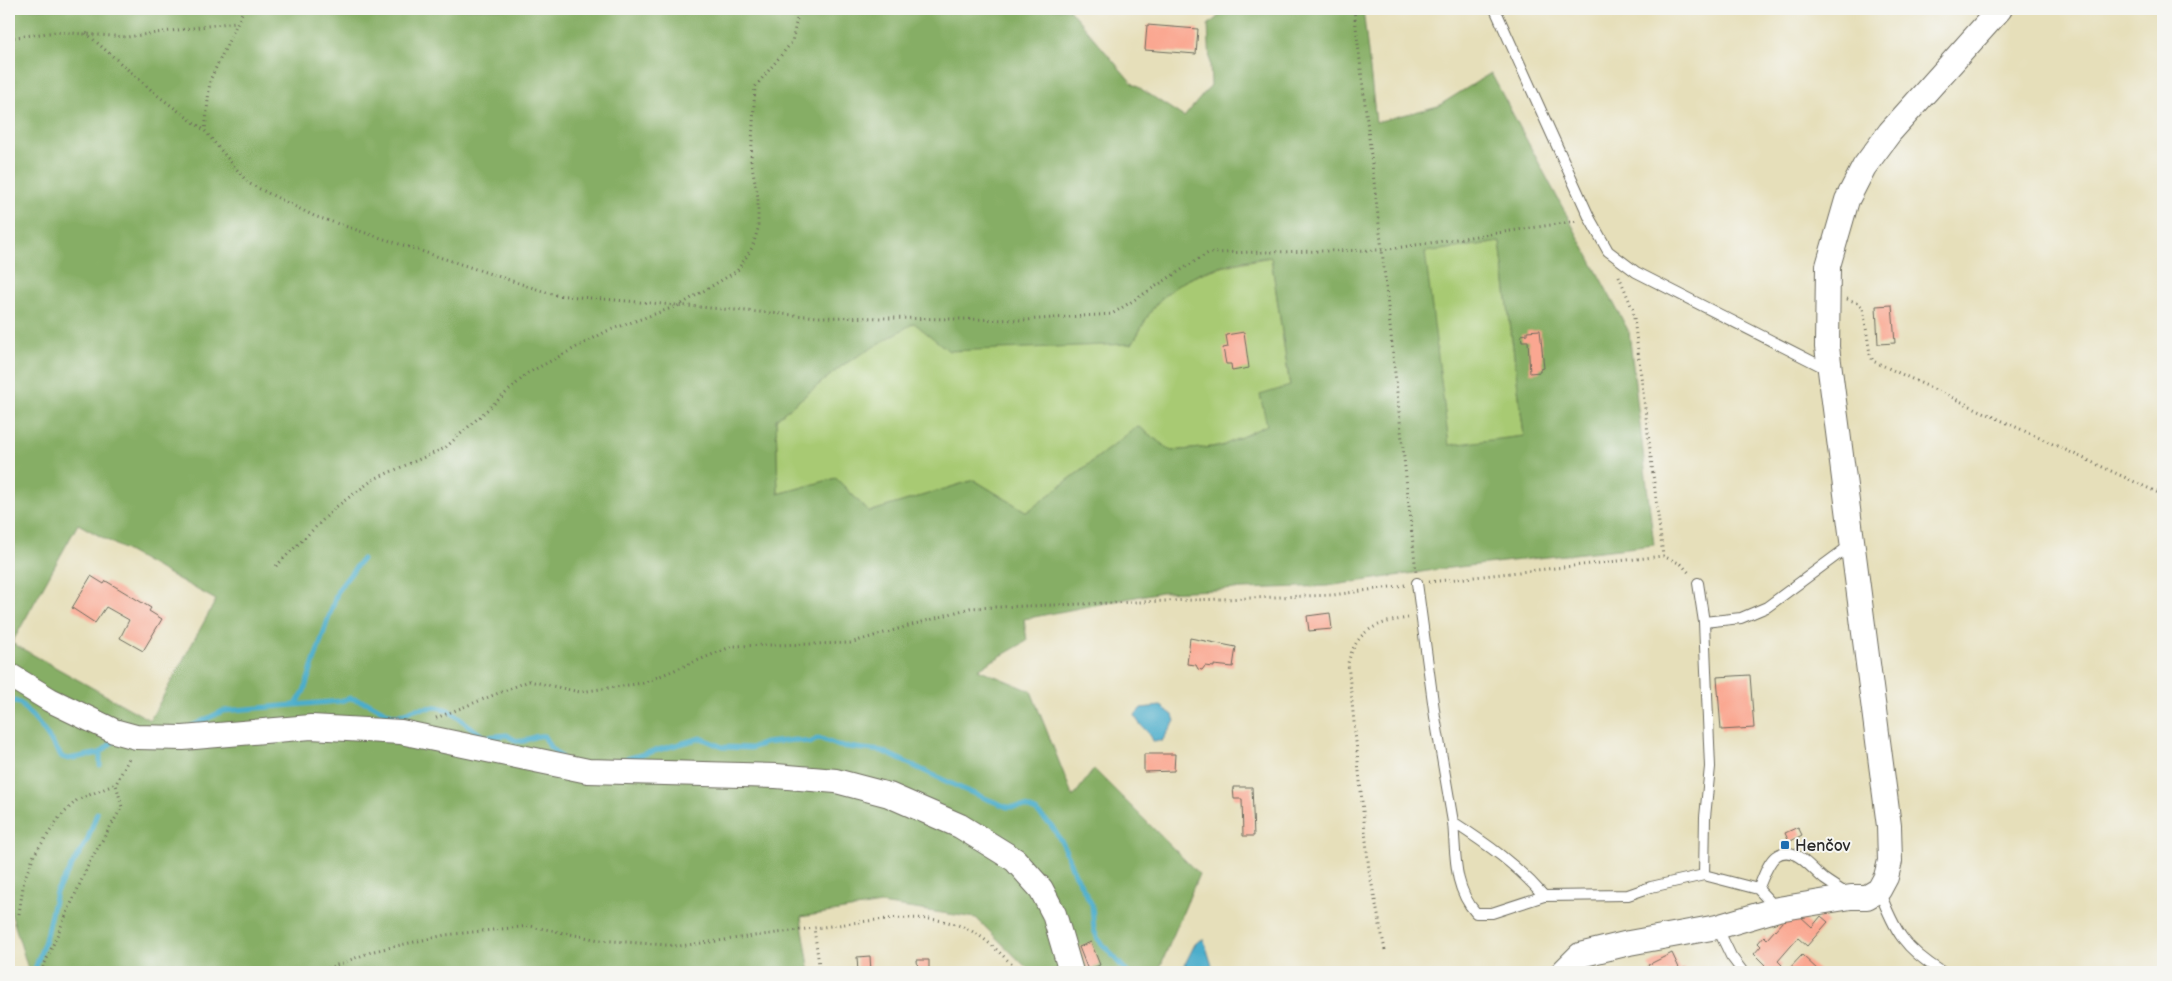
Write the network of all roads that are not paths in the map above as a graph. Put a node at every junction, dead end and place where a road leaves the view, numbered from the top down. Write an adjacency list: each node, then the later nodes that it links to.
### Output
1 (1495, 9): 3 (lane)
2 (2000, 9): 3 (street)
3 (1831, 371): 4 (street)
4 (1852, 544): 7 (lane); 12 (street)
5 (1417, 583): 9 (lane)
6 (1698, 583): 7 (lane)
7 (1704, 622): 10 (lane)
8 (9, 676): 17 (street)
9 (1453, 822): 13 (lane); 13 (lane)
10 (1704, 875): 11 (lane); 13 (lane)
11 (1758, 889): 14 (lane); 15 (lane)
12 (1879, 890): 14 (street); 20 (lane)
13 (1544, 896)
14 (1851, 897): 15 (street)
15 (1778, 909): 16 (street)
16 (1717, 927): 18 (street); 19 (lane)
17 (1071, 972)
18 (1563, 972)
19 (1744, 972)
20 (1942, 972)

